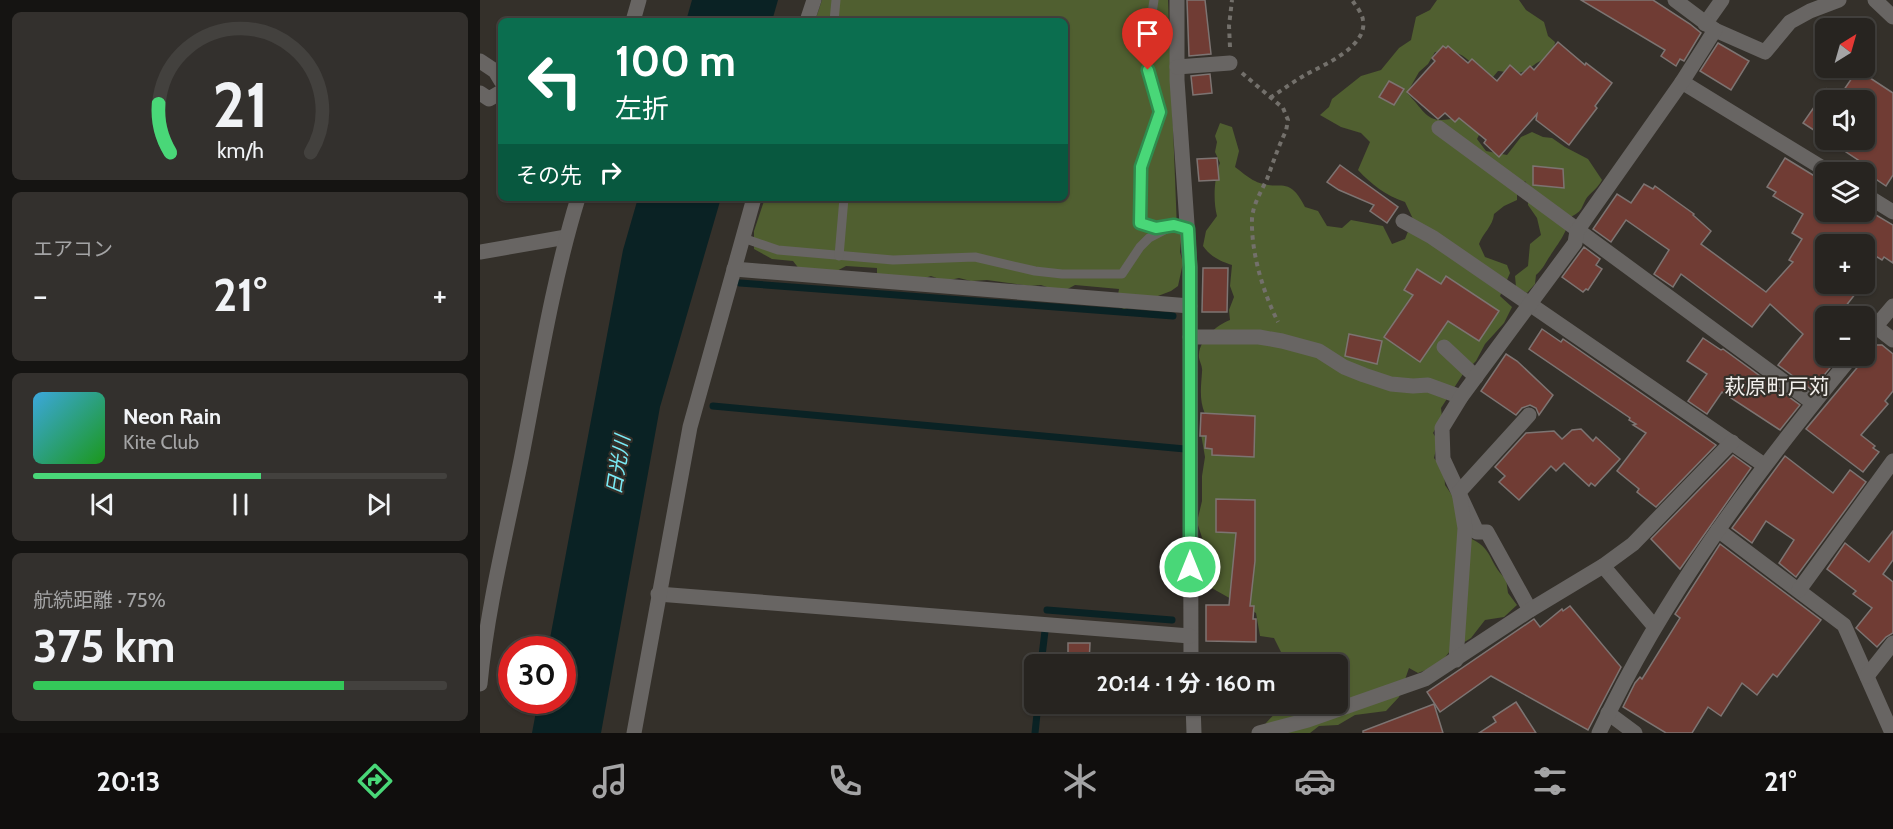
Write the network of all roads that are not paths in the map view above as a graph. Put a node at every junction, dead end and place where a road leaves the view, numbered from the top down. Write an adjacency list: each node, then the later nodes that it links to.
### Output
1 (639, 0): 11 (street)
2 (814, 0): 12 (street)
3 (836, 0): 13 (lane)
4 (1154, 0): 30 (lane)
5 (1177, 0): 17 (street)
6 (1675, 0): 14 (street)
7 (1722, 0): 14 (street)
8 (1839, 0): 14 (street)
9 (1875, 0): 10 (street)
10 (1893, 17)
11 (634, 18)
12 (808, 18)
13 (834, 18)
14 (1710, 27): 19 (street)
15 (480, 61): 18 (street)
16 (1230, 63): 17 (street)
17 (1177, 67): 30 (street)
18 (498, 76)
19 (1682, 82): 23 (street); 31 (street)
20 (480, 93): 21 (street)
21 (498, 94)
22 (1438, 128): 31 (street)
23 (1815, 163)
24 (577, 201): 32 (street)
25 (753, 201): 33 (street)
26 (844, 201): 35 (lane)
27 (1875, 201): 28 (street)
28 (1893, 212)
29 (1403, 221): 39 (street)
30 (1181, 227): 36 (lane); 40 (street)
31 (1577, 231): 39 (street); 49 (street)
32 (566, 237): 34 (street); 61 (street)
33 (743, 238): 35 (lane); 37 (street)
34 (480, 252)
35 (839, 256): 36 (lane)
36 (870, 258): 38 (lane)
37 (734, 269): 38 (street); 58 (street)
38 (869, 280): 40 (street)
39 (1529, 304): 47 (street); 51 (street)
40 (1190, 306): 43 (street)
41 (1893, 306): 42 (street)
42 (1875, 326): 44 (street)
43 (1190, 337): 48 (street); 62 (street)
44 (1893, 339)
45 (1444, 347): 47 (street)
46 (1844, 366): 49 (street)
47 (1476, 377): 48 (street)
48 (1461, 397): 54 (street)
49 (1813, 403): 53 (street)
50 (1530, 416): 54 (street)
51 (1732, 442): 53 (street); 56 (street)
52 (1893, 461): 57 (street)
53 (1764, 465): 55 (street)
54 (1459, 492): 59 (street); 65 (street)
55 (1718, 530): 57 (street); 60 (street)
56 (1603, 566): 59 (street); 60 (street)
57 (1799, 590): 66 (street)
58 (658, 594): 62 (street); 70 (street)
59 (1530, 610): 65 (street)
60 (1654, 626): 68 (street)
61 (484, 633): 67 (street)
62 (1190, 636): 64 (street)
63 (1893, 643): 66 (street)
64 (1191, 654)
65 (1456, 660): 72 (street)
66 (1867, 676): 75 (street)
67 (480, 684)
68 (1608, 713): 73 (street); 74 (street)
69 (1193, 714): 71 (street)
70 (634, 733)
71 (1194, 733)
72 (1259, 733)
73 (1599, 733)
74 (1635, 733)
75 (1892, 733)

